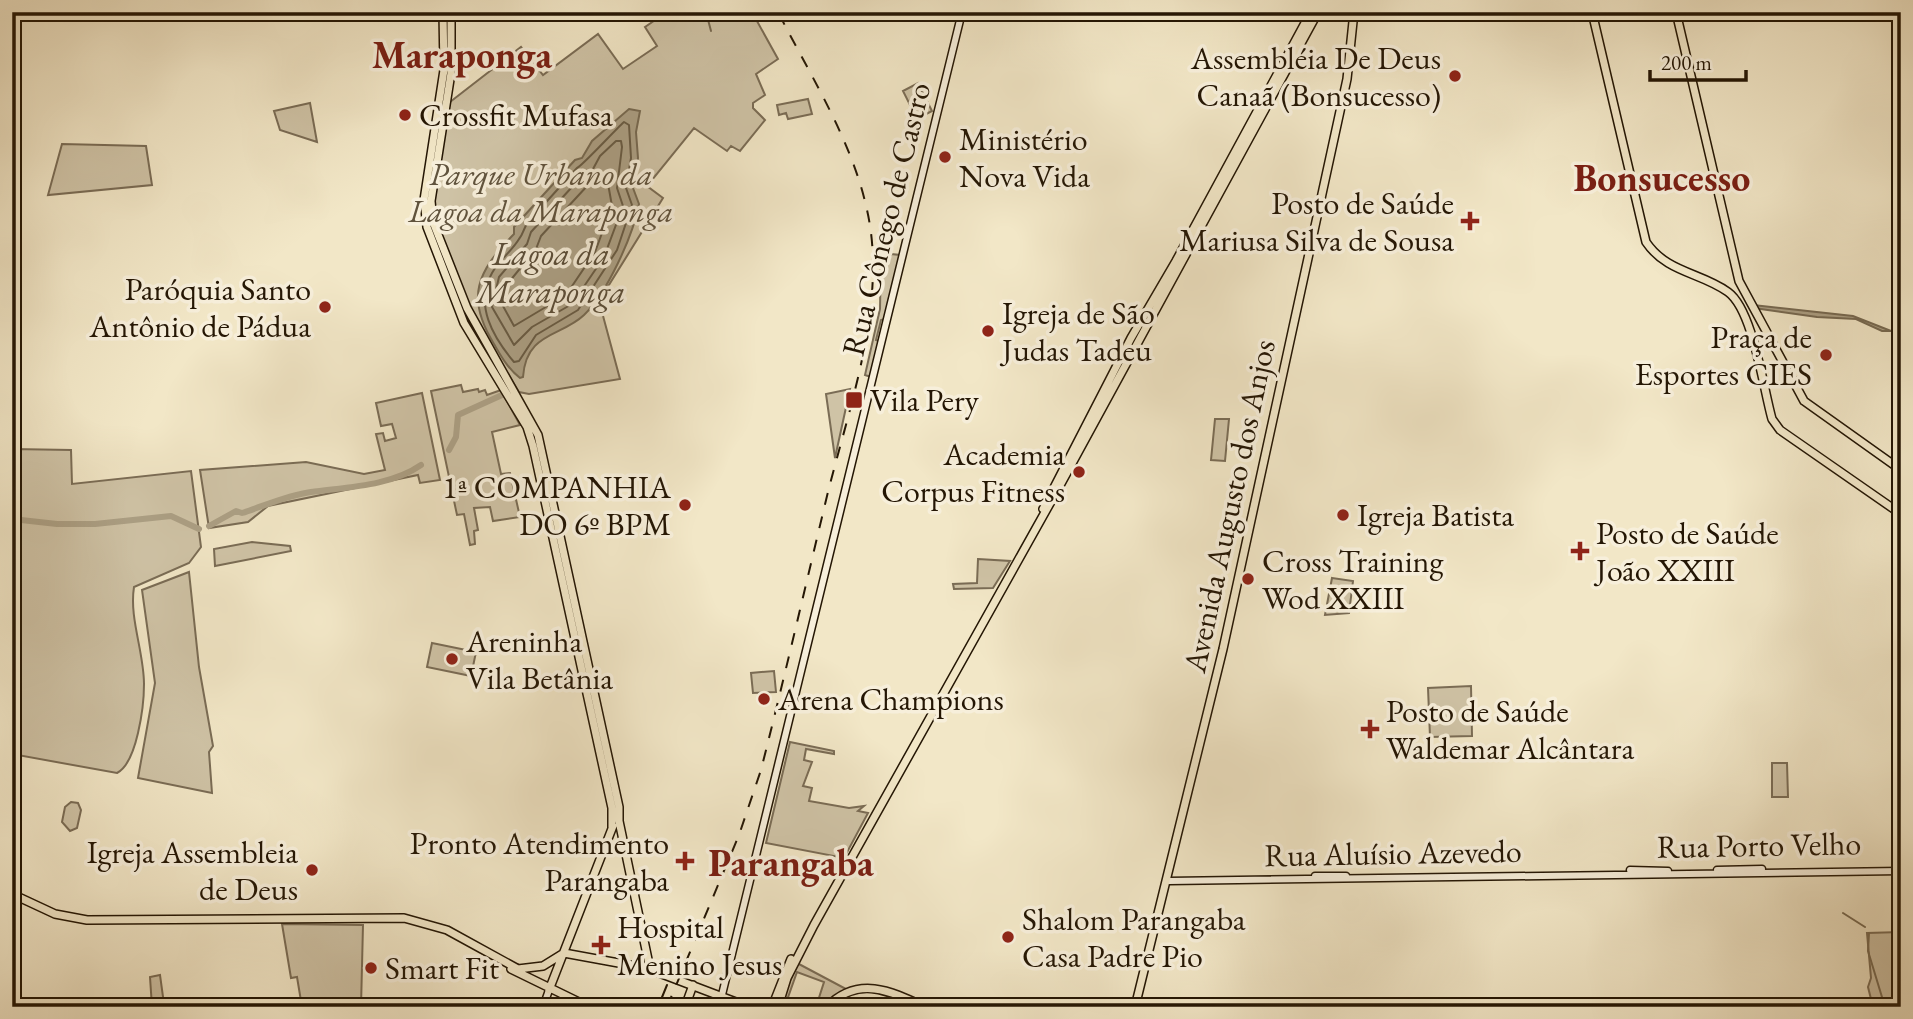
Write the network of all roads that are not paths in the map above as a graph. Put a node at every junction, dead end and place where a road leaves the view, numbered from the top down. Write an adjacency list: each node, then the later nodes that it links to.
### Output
1 (443, 12): 9 (main road)
2 (451, 12): 9 (main road)
3 (962, 12): 25 (main road, Rua Cônego de Castro)
4 (1311, 12): 10 (main road)
5 (1318, 12): 10 (main road)
6 (1354, 12): 18 (main road, Avenida Augusto dos Anjos)
7 (1592, 12): 12 (main road)
8 (1676, 12): 11 (main road)
9 (433, 161): 13 (main road)
10 (1193, 237): 20 (main road)
11 (1901, 470)
12 (1901, 514)
13 (600, 734): 14 (main road); 15 (main road)
14 (619, 821): 15 (main road); 22 (main road)
15 (612, 827): 21 (main road)
16 (1901, 869): 17 (main road, Rua Porto Velho)
17 (1619, 871): 18 (main road, Rua Aluísio Azevedo)
18 (1169, 878): 39 (main road, Avenida Augusto dos Anjos)
19 (12, 896): 21 (main road); 24 (main road)
20 (814, 925): 33 (main road); 34 (main road)
21 (564, 953): 22 (main road); 24 (main road)
22 (650, 969): 23 (main road)
23 (693, 985): 25 (main road); 30 (main road)
24 (549, 990): 26 (main road); 27 (main road)
25 (722, 996): 31 (main road, Rua Cônego de Castro); 32 (main road)
26 (565, 997): 28 (main road); 29 (main road)
27 (543, 1007)
28 (549, 1007)
29 (589, 1007)
30 (685, 1007)
31 (719, 1007)
32 (749, 1007)
33 (772, 1007)
34 (778, 1007)
35 (827, 1007): 38 (main road)
36 (841, 1007): 37 (main road)
37 (902, 1007)
38 (925, 1007)
39 (1135, 1007)

